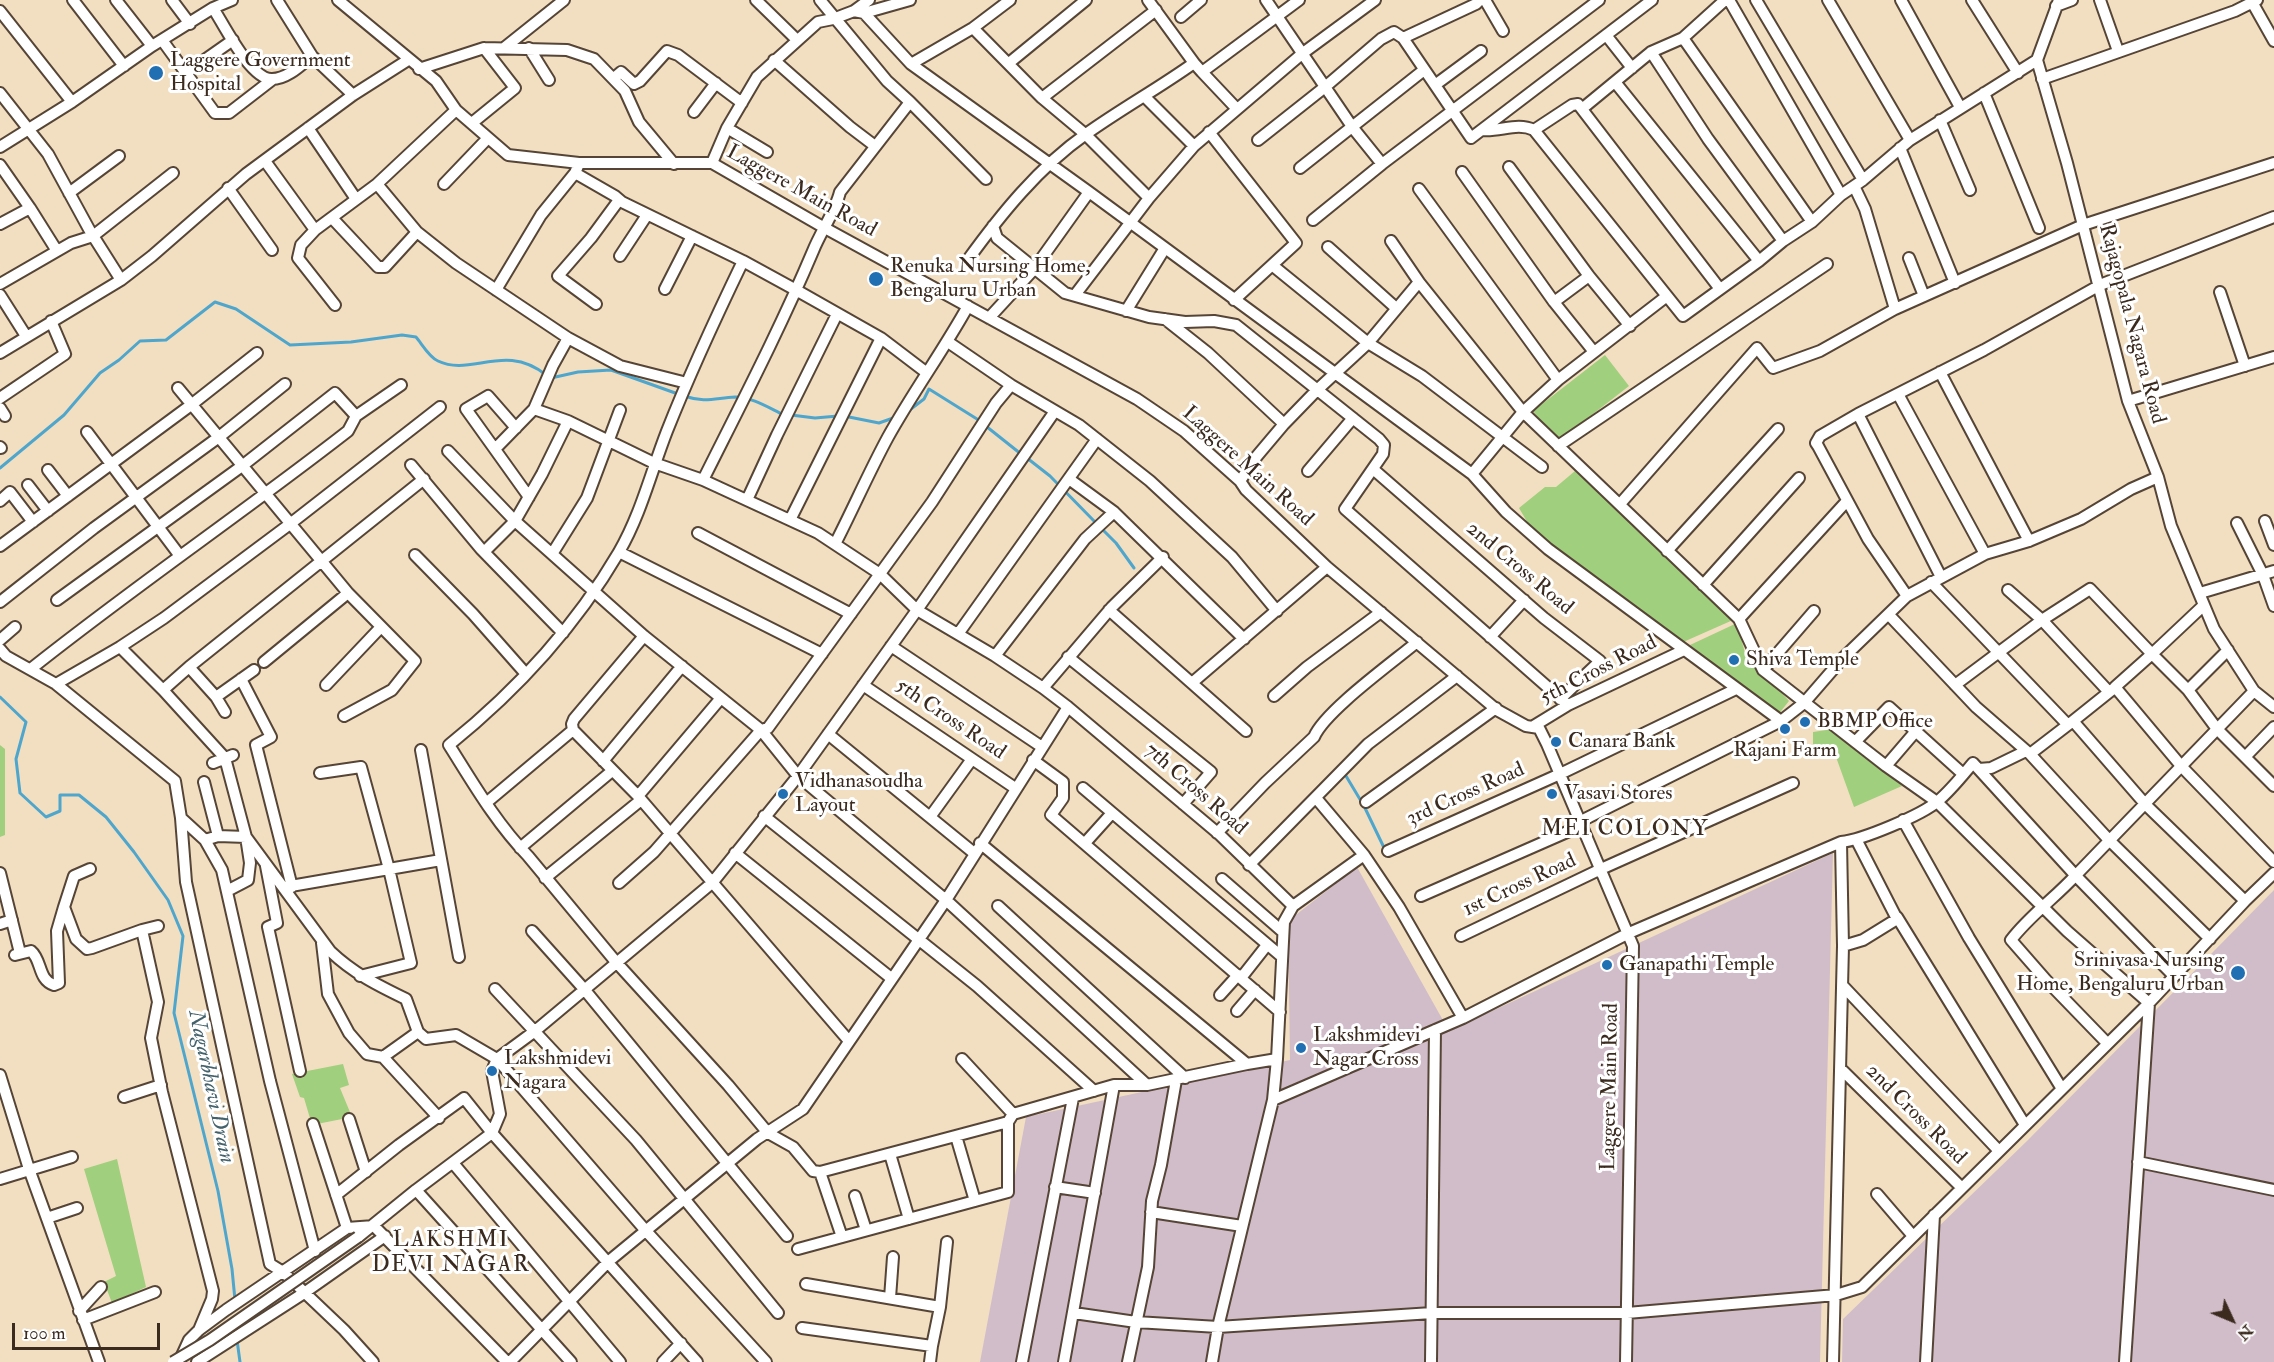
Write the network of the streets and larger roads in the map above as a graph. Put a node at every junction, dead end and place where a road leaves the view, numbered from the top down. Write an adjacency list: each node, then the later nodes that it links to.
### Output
1 (73, 0): 65 (street)
2 (116, 0): 50 (street)
3 (172, 0): 41 (street)
4 (232, 0): 33 (street)
5 (277, 0): 58 (street)
6 (564, 0): 52 (street)
7 (756, 0): 46 (street)
8 (820, 0): 40 (street)
9 (869, 0): 36 (street)
10 (910, 0): 36 (street)
11 (1010, 0): 42 (street)
12 (1086, 0): 62 (street)
13 (1148, 0): 34 (street)
14 (1201, 0): 38 (street)
15 (1266, 0): 39 (street)
16 (1299, 0): 39 (street)
17 (1375, 0): 57 (street)
18 (1480, 0): 45 (street)
19 (1485, 0): 43 (street)
20 (1599, 0): 92 (street)
21 (1652, 0): 44 (street)
22 (1727, 0): 47 (street); 134 (street)
23 (1756, 0): 126 (street)
24 (1828, 0): 106 (street)
25 (1901, 0): 89 (street)
26 (1972, 0): 37 (street)
27 (1986, 0): 37 (street)
28 (2072, 0): 32 (street)
29 (2100, 0): 55 (street)
30 (2254, 1): 49 (street); 55 (street)
31 (346, 2): 59 (street, Laggere Main Road)
32 (2058, 3): 61 (street)
33 (213, 8): 41 (street); 48 (street)
34 (1156, 10): 63 (street); 84 (street)
35 (0, 12): 85 (street)
36 (859, 12): 40 (street); 64 (street)
37 (1979, 12): 71 (street)
38 (1181, 16)
39 (1279, 16): 57 (street); 69 (street)
40 (833, 19): 46 (street); 86 (street)
41 (190, 24): 50 (street)
42 (973, 28): 62 (street); 64 (street)
43 (1503, 31)
44 (1606, 35): 66 (street); 100 (street)
45 (1403, 38): 68 (street); 79 (street)
46 (796, 39): 60 (street)
47 (1683, 39): 56 (street); 144 (street)
48 (233, 40): 70 (street); 73 (street)
49 (2274, 41)
50 (157, 43): 65 (street); 70 (street)
51 (484, 48): 52 (street); 67 (street); 95 (street)
52 (504, 48): 53 (street)
53 (529, 48): 72 (street); 75 (street)
54 (1481, 51): 78 (street)
55 (2118, 51): 74 (street)
56 (1651, 52): 66 (street); 155 (street)
57 (1303, 53): 79 (street); 90 (street)
58 (312, 56): 73 (street); 82 (street)
59 (408, 60): 67 (street, Laggere Main Road); 82 (street)
60 (774, 60): 87 (street); 107 (street)
61 (2037, 60): 71 (street); 74 (street, Rajagopala Nagara Road)
62 (1009, 63): 84 (street)
63 (1194, 63): 69 (street); 83 (street)
64 (911, 64): 117 (street)
65 (124, 66): 85 (street)
66 (1632, 68): 77 (street)
67 (419, 69): 91 (street, Laggere Main Road)
68 (1424, 70): 78 (street); 98 (street)
69 (1202, 72): 90 (street)
70 (186, 73): 73 (street)
71 (2018, 73): 81 (street)
72 (614, 78): 76 (street); 115 (street)
73 (273, 79)
74 (2042, 79): 146 (street, Rajagopala Nagara Road)
75 (549, 80)
76 (716, 82): 87 (street); 93 (street)
77 (1616, 82): 88 (street); 164 (street)
78 (1435, 85): 92 (street)
79 (1325, 87): 98 (street); 105 (street)
80 (0, 93): 99 (street)
81 (1984, 93): 89 (street); 149 (street)
82 (353, 95): 96 (street)
83 (1144, 96): 103 (street); 108 (street)
84 (1042, 98): 103 (street)
85 (72, 102): 99 (street)
86 (910, 102): 107 (street); 125 (street)
87 (742, 103): 97 (street)
88 (1583, 108): 101 (street); 174 (street)
89 (1960, 108): 94 (street)
90 (1237, 109): 102 (street)
91 (456, 110): 95 (street, Laggere Main Road); 127 (street)
92 (1452, 110): 100 (street); 118 (street)
93 (694, 112)
94 (1940, 120): 106 (street); 131 (street)
95 (472, 123): 104 (street, Laggere Main Road)
96 (308, 128): 113 (street); 136 (street)
97 (727, 128): 111 (street); 116 (street)
98 (1353, 128): 118 (street); 122 (street)
99 (27, 130): 109 (street); 133 (street)
100 (1482, 130): 101 (street)
101 (1534, 130): 181 (street)
102 (1209, 132): 108 (street); 166 (street)
103 (1085, 134): 117 (street); 135 (street)
104 (488, 138): 121 (street, Laggere Main Road); 128 (street)
105 (1258, 140)
106 (1910, 140): 110 (street)
107 (875, 146): 148 (street)
108 (1194, 146): 135 (street)
109 (0, 147)
110 (1900, 148): 126 (street); 171 (street)
111 (767, 152)
112 (119, 156): 133 (street)
113 (265, 161): 129 (street); 150 (street)
114 (2274, 163): 146 (street)
115 (674, 164): 116 (street, Laggere Main Road); 121 (street, Laggere Main Road)
116 (712, 164): 148 (street, Laggere Main Road)
117 (1050, 164): 132 (street); 147 (street)
118 (1382, 164): 142 (street)
119 (0, 165): 138 (street)
120 (1509, 167): 168 (street)
121 (577, 168): 137 (street); 175 (street)
122 (1300, 168)
123 (1462, 172): 184 (street)
124 (173, 173): 152 (street)
125 (987, 179)
126 (1859, 183): 134 (street); 189 (street)
127 (377, 184): 136 (street); 151 (street)
128 (444, 184)
129 (228, 188): 158 (street); 169 (street)
130 (1419, 189): 209 (street)
131 (1970, 190)
132 (1089, 192): 143 (street); 167 (street)
133 (69, 193): 152 (street)
134 (1841, 195): 144 (street)
135 (1149, 198): 143 (street)
136 (356, 199): 141 (street)
137 (619, 200): 139 (street); 185 (street)
138 (30, 208): 145 (street); 159 (street)
139 (647, 215): 153 (street); 160 (street)
140 (2274, 217): 173 (street)
141 (332, 218): 150 (street); 151 (street)
142 (1313, 220)
143 (1130, 222): 157 (street); 180 (street)
144 (1812, 222): 155 (street)
145 (0, 224)
146 (2083, 225): 171 (street); 173 (street, Rajagopala Nagara Road)
147 (993, 226): 163 (street); 167 (street)
148 (823, 227): 177 (street); 187 (street, Laggere Main Road)
149 (2039, 228)
150 (315, 230): 186 (street)
151 (417, 232): 175 (street)
152 (93, 236): 159 (street); 169 (street)
153 (692, 236): 162 (street); 176 (street)
154 (1391, 241): 170 (street)
155 (1783, 241): 164 (street)
156 (1328, 247): 188 (street)
157 (1165, 248): 183 (street); 190 (street)
158 (272, 250)
159 (57, 251): 172 (street)
160 (620, 256)
161 (1909, 258): 182 (street)
162 (743, 261): 177 (street); 213 (street)
163 (967, 261)
164 (1759, 261): 174 (street)
165 (1827, 264): 237 (street)
166 (1272, 265): 183 (street); 200 (street)
167 (1034, 269): 180 (street); 192 (street)
168 (1589, 276): 184 (street); 195 (street)
169 (121, 280): 194 (street)
170 (1419, 282): 188 (street); 224 (street)
171 (1954, 283): 182 (street)
172 (0, 284)
173 (2100, 285): 206 (street); 218 (street, Rajagopala Nagara Road)
174 (1720, 289): 181 (street)
175 (496, 290): 197 (street)
176 (665, 290)
177 (796, 290): 191 (street); 253 (street)
178 (2220, 292): 205 (street)
179 (0, 295): 196 (street)
180 (1075, 296): 190 (street)
181 (1667, 296): 195 (street)
182 (1924, 296): 189 (street)
183 (1234, 300): 208 (street)
184 (1554, 302): 201 (street)
185 (596, 304)
186 (335, 305)
187 (968, 306): 192 (street, Laggere Main Road); 199 (street)
188 (1396, 308): 200 (street)
189 (1895, 309): 263 (street)
190 (1126, 311): 193 (street)
191 (837, 314): 198 (street); 260 (street)
192 (989, 318): 254 (street, Laggere Main Road)
193 (1165, 319): 215 (street); 229 (street)
194 (51, 321): 196 (street); 217 (street)
195 (1630, 326): 201 (street)
196 (26, 336): 202 (street)
197 (568, 338): 213 (street); 221 (street)
198 (881, 338): 207 (street); 266 (street)
199 (948, 342): 207 (street); 212 (street)
200 (1368, 343): 208 (street); 233 (street)
201 (1594, 352): 209 (street)
202 (0, 353)
203 (257, 353): 219 (street)
204 (2274, 357): 205 (street)
205 (2245, 366): 218 (street)
206 (1940, 372): 216 (street); 274 (street)
207 (927, 373): 275 (street)
208 (1335, 373): 215 (street); 248 (street)
209 (1558, 380): 224 (street)
210 (285, 384): 234 (street)
211 (401, 385): 226 (street)
212 (1011, 386): 223 (street); 289 (street)
213 (686, 387): 240 (street)
214 (178, 388): 219 (street)
215 (1317, 390): 227 (street); 229 (street)
216 (1898, 394): 225 (street); 282 (street)
217 (0, 399)
218 (2128, 401): 249 (street, Rajagopala Nagara Road)
219 (191, 405): 234 (street); 241 (street)
220 (440, 407): 271 (street)
221 (534, 409): 228 (street, 7th Cross Road); 230 (street)
222 (620, 410): 236 (street)
223 (1055, 411): 235 (street); 303 (street)
224 (1523, 412): 233 (street); 237 (street)
225 (1858, 414): 262 (street); 291 (street)
226 (356, 416): 243 (street); 256 (street)
227 (1353, 418): 245 (street); 247 (street)
228 (568, 421): 236 (street, 7th Cross Road); 259 (street)
229 (1284, 424): 254 (street)
230 (516, 428): 238 (street); 238 (street)
231 (1778, 429): 278 (street)
232 (87, 432): 241 (street)
233 (1503, 436): 244 (street); 248 (street)
234 (219, 437): 243 (street); 258 (street)
235 (1097, 439): 252 (street); 305 (street)
236 (609, 440): 240 (street, 7th Cross Road); 281 (street)
237 (1558, 446): 263 (street)
238 (495, 449): 259 (street)
239 (448, 451): 267 (street)
240 (654, 463): 253 (street, 7th Cross Road); 280 (street)
241 (111, 464): 257 (street); 258 (street)
242 (411, 465): 251 (street)
243 (242, 466): 256 (street); 272 (street)
244 (1542, 467)
245 (1373, 469): 299 (street, 2nd Cross Road); 317 (street)
246 (48, 470): 257 (street)
247 (1308, 471)
248 (1472, 474): 323 (street)
249 (2158, 477): 274 (street); 296 (street, Rajagopala Nagara Road)
250 (1799, 478): 292 (street)
251 (424, 479): 279 (street); 286 (street)
252 (1069, 479): 265 (street); 315 (street)
253 (703, 480): 260 (street, 7th Cross Road)
254 (1240, 481): 287 (street, Laggere Main Road)
255 (28, 485): 264 (street)
256 (265, 495): 271 (street); 284 (street)
257 (68, 496): 264 (street)
258 (136, 496): 272 (street); 300 (street)
259 (529, 497): 267 (street)
260 (747, 500): 266 (street, 7th Cross Road)
261 (0, 501): 269 (street)
262 (1846, 502): 297 (street); 310 (street)
263 (1620, 504): 278 (street)
264 (48, 511): 269 (street)
265 (1114, 512): 285 (street); 328 (street)
266 (789, 520): 275 (street, 7th Cross Road)
267 (515, 521): 279 (street); 281 (street)
268 (2265, 521): 276 (street)
269 (33, 522): 277 (street)
270 (2237, 523): 290 (street)
271 (290, 524): 286 (street); 322 (street)
272 (158, 527): 284 (street); 298 (street)
273 (698, 533): 308 (street)
274 (2029, 541): 282 (street)
275 (835, 544): 289 (street, 7th Cross Road)
276 (2274, 545)
277 (0, 546)
278 (1667, 550): 292 (street)
279 (484, 552): 314 (street)
280 (619, 552): 293 (street); 326 (street)
281 (552, 554): 293 (street)
282 (1985, 554): 291 (street)
283 (415, 555): 337 (street)
284 (180, 556): 334 (street)
285 (1162, 557): 304 (street); 318 (street)
286 (321, 561): 295 (street); 333 (street)
287 (1327, 567): 305 (street); 307 (street, Laggere Main Road)
288 (2274, 571): 290 (street)
289 (880, 574): 303 (street, 7th Cross Road); 308 (street)
290 (2263, 575): 296 (street); 302 (street)
291 (1936, 579): 297 (street); 325 (street)
292 (1703, 585): 310 (street)
293 (594, 590): 314 (street); 316 (street)
294 (2008, 590): 311 (street)
295 (348, 593): 313 (street); 331 (street)
296 (2200, 593): 301 (street, Rajagopala Nagara Road)
297 (1907, 596): 309 (street)
298 (57, 600)
299 (1524, 600): 317 (street); 354 (street, 2nd Cross Road)
300 (0, 602)
301 (2204, 605): 324 (street, Rajagopala Nagara Road); 327 (street)
302 (2274, 606)
303 (917, 610): 315 (street, 7th Cross Road); 321 (street)
304 (1109, 610): 330 (street); 340 (street)
305 (1277, 611): 318 (street)
306 (1814, 611): 336 (street)
307 (1381, 612): 320 (street, Laggere Main Road); 351 (street)
308 (851, 614): 326 (street)
309 (1889, 615): 344 (street); 355 (street)
310 (1739, 619): 336 (street)
311 (2042, 620): 325 (street); 327 (street); 347 (street)
312 (15, 627): 319 (street)
313 (381, 627): 342 (street); 360 (street)
314 (563, 633): 337 (street)
315 (958, 634): 328 (street, 7th Cross Road)
316 (644, 636): 332 (street); 366 (street)
317 (1490, 637): 354 (street)
318 (1244, 639): 340 (street)
319 (0, 640)
320 (1417, 642): 338 (street, Laggere Main Road); 407 (street)
321 (891, 646): 343 (street); 372 (street)
322 (120, 647): 341 (street); 348 (street)
323 (1684, 650): 346 (street); 354 (street, 5th Cross Road)
324 (2228, 650): 349 (street); 350 (street, Rajagopala Nagara Road)
325 (1998, 652): 344 (street); 362 (street)
326 (822, 654): 367 (street)
327 (2152, 654): 347 (street); 349 (street)
328 (995, 656): 345 (street, 7th Cross Road)
329 (2, 657): 334 (street)
330 (1068, 657): 345 (street); 399 (street)
331 (264, 662)
332 (682, 666): 353 (street); 379 (street)
333 (189, 667): 348 (street); 352 (street)
334 (32, 668): 341 (street)
335 (254, 670): 339 (street)
336 (1763, 670): 355 (street)
337 (526, 674): 398 (street)
338 (1457, 676): 358 (street, Laggere Main Road); 395 (street)
339 (241, 679): 352 (street); 435 (street)
340 (1193, 682): 368 (street)
341 (56, 684): 404 (street)
342 (326, 685)
343 (863, 685): 370 (street); 377 (street, 5th Cross Road)
344 (1955, 685): 374 (street)
345 (1043, 687): 356 (street, 7th Cross Road)
346 (1736, 689): 361 (street); 386 (street, 3rd Cross Road)
347 (2112, 689): 362 (street); 382 (street)
348 (164, 690): 375 (street)
349 (2188, 690): 365 (street)
350 (2254, 691): 357 (street, Rajagopala Nagara Road); 365 (street)
351 (1274, 696)
352 (216, 697): 359 (street)
353 (721, 698): 367 (street); 394 (street)
354 (1564, 702): 363 (street, 5th Cross Road)
355 (1804, 703): 361 (street); 371 (street)
356 (1068, 707): 372 (street); 399 (street, 7th Cross Road)
357 (2274, 707)
358 (1496, 708): 363 (street, Laggere Main Road); 396 (street)
359 (225, 712)
360 (344, 716)
361 (1781, 721): 406 (street)
362 (2071, 723): 374 (street); 400 (street)
363 (1532, 727): 386 (street, Laggere Main Road)
364 (2274, 727): 376 (street)
365 (2217, 729): 376 (street); 382 (street)
366 (573, 730): 379 (street); 398 (street)
367 (761, 730): 388 (street); 408 (street)
368 (1246, 731)
369 (1916, 731): 371 (street); 381 (street); 387 (street)
370 (828, 734): 388 (street); 403 (street)
371 (1855, 742): 381 (street)
372 (1042, 747): 378 (street)
373 (421, 750): 421 (street)
374 (2028, 753): 383 (street); 412 (street)
375 (229, 756): 380 (street); 410 (street)
376 (2246, 756): 391 (street)
377 (972, 759): 392 (street, 5th Cross Road); 403 (street)
378 (1033, 760): 392 (street); 415 (street)
379 (603, 761): 384 (street)
380 (213, 763)
381 (1886, 766): 397 (street)
382 (2182, 767): 400 (street); 422 (street)
383 (1979, 770): 387 (street); 430 (street)
384 (612, 771): 394 (street); 416 (street)
385 (320, 773): 426 (street)
386 (1560, 774): 406 (street, Laggere Main Road); 418 (street, 3rd Cross Road)
387 (1963, 774): 397 (street)
388 (798, 776): 402 (street); 438 (street)
389 (204, 782): 409 (street)
390 (1793, 783): 427 (street, 1st Cross Road)
391 (2274, 786)
392 (1015, 788): 417 (street)
393 (1083, 788): 401 (street)
394 (639, 798): 408 (street); 431 (street)
395 (1316, 798): 420 (street); 424 (street)
396 (1366, 802)
397 (1937, 802): 405 (street); 443 (street)
398 (486, 803): 416 (street)
399 (1183, 804): 407 (street, 7th Cross Road)
400 (2146, 805): 412 (street); 439 (street)
401 (1112, 813): 415 (street); 456 (street)
402 (764, 816): 419 (street); 453 (street)
403 (930, 817): 417 (street)
404 (181, 818): 411 (street); 543 (street)
405 (1903, 820): 413 (street); 491 (street)
406 (1582, 823): 427 (street, Laggere Main Road); 437 (street)
407 (1217, 833): 424 (street, 7th Cross Road)
408 (671, 835): 433 (street); 434 (street)
409 (218, 836): 410 (street); 411 (street)
410 (246, 837): 423 (street); 436 (street)
411 (205, 840): 436 (street)
412 (2109, 840): 430 (street); 454 (street)
413 (1857, 841): 414 (street); 444 (street)
414 (1841, 842): 451 (street); 457 (street)
415 (1085, 843): 463 (street)
416 (520, 848): 431 (street)
417 (977, 848): 438 (street); 483 (street)
418 (1388, 851)
419 (735, 853): 434 (street); 464 (street)
420 (1364, 855): 441 (street); 473 (street)
421 (441, 860): 426 (street); 459 (street)
422 (2274, 861)
423 (266, 863): 435 (street); 485 (street)
424 (1249, 865): 441 (street, 7th Cross Road)
425 (90, 869): 442 (street)
426 (389, 869): 435 (street); 462 (street)
427 (1601, 869): 451 (street, Laggere Main Road); 452 (street, 1st Cross Road)
428 (0, 873): 445 (street)
429 (2274, 873): 439 (street)
430 (2076, 876): 443 (street); 461 (street)
431 (545, 878): 460 (street)
432 (1222, 879): 450 (street)
433 (619, 883)
434 (712, 883): 460 (street); 477 (street)
435 (288, 887): 455 (street)
436 (227, 891): 540 (street)
437 (1421, 896)
438 (946, 900): 453 (street); 490 (street)
439 (2245, 901): 454 (street)
440 (998, 906): 487 (street)
441 (1293, 906): 450 (street)
442 (64, 907): 445 (street); 448 (street)
443 (2043, 908): 470 (street); 478 (street)
444 (1897, 917): 457 (street); 500 (street)
445 (12, 920): 446 (street)
446 (0, 924)
447 (158, 926): 448 (street)
448 (142, 930): 488 (street)
449 (532, 931): 467 (street)
450 (1283, 932): 458 (street)
451 (1629, 933): 473 (street); 552 (street, Laggere Main Road)
452 (1461, 936)
453 (919, 938): 464 (street); 492 (street)
454 (2210, 939): 461 (street)
455 (322, 940): 462 (street); 479 (street)
456 (1267, 945): 458 (street); 463 (street)
457 (1844, 946): 465 (street)
458 (1281, 956): 472 (street)
459 (459, 957)
460 (616, 962): 467 (street); 502 (street)
461 (2174, 975): 470 (street)
462 (360, 976): 476 (street)
463 (1240, 976): 468 (street); 469 (street)
464 (891, 978): 477 (street)
465 (1843, 986): 484 (street); 504 (street)
466 (495, 989): 475 (street)
467 (584, 989): 475 (street); 507 (street)
468 (1255, 990): 471 (street); 472 (street)
469 (1220, 995)
470 (2149, 1003): 478 (street); 508 (street)
471 (1237, 1011)
472 (1280, 1011): 482 (street)
473 (1463, 1018): 474 (street)
474 (1435, 1030): 495 (street); 555 (street)
475 (535, 1031): 480 (street); 522 (street)
476 (418, 1032): 479 (street); 480 (street)
477 (849, 1041): 502 (street)
478 (2108, 1043): 491 (street)
479 (383, 1057): 496 (street)
480 (497, 1059): 501 (street); 533 (street)
481 (962, 1059): 497 (street)
482 (1277, 1059): 483 (street); 495 (street)
483 (1247, 1064): 487 (street)
484 (1841, 1069): 515 (street, 2nd Cross Road); 548 (street)
485 (300, 1071)
486 (0, 1075): 510 (street)
487 (1180, 1079): 490 (street); 525 (street)
488 (161, 1085): 493 (street); 561 (street)
489 (1114, 1085): 490 (street); 492 (street); 518 (street)
490 (1147, 1085)
491 (2062, 1089): 500 (street)
492 (1094, 1091): 494 (street)
493 (124, 1097)
494 (1073, 1098): 497 (street); 514 (street)
495 (1273, 1100): 530 (street)
496 (439, 1118): 501 (street); 511 (street)
497 (1011, 1118): 503 (street); 523 (street)
498 (349, 1119): 511 (street)
499 (313, 1124): 520 (street)
500 (2025, 1125): 504 (street)
501 (492, 1133): 509 (street); 542 (street)
502 (768, 1133): 507 (street); 512 (street)
503 (956, 1136): 505 (street); 523 (street)
504 (1999, 1151): 515 (street)
505 (890, 1154): 512 (street); 528 (street)
506 (72, 1157): 510 (street)
507 (728, 1162): 522 (street); 535 (street)
508 (2138, 1162): 517 (street); 584 (street)
509 (453, 1163): 516 (street); 550 (street)
510 (29, 1169): 513 (street); 527 (street)
511 (366, 1172): 520 (street)
512 (820, 1172): 537 (street)
513 (0, 1179)
514 (1056, 1187): 518 (street); 576 (street)
515 (1962, 1188): 526 (street)
516 (416, 1190): 529 (street); 560 (street)
517 (2274, 1190)
518 (1095, 1193): 554 (street)
519 (1877, 1194): 536 (street)
520 (336, 1196): 531 (street)
521 (855, 1196): 532 (street)
522 (685, 1198): 533 (street); 553 (street)
523 (975, 1201): 528 (street)
524 (77, 1208): 527 (street)
525 (1151, 1212): 530 (street); 557 (street)
526 (1934, 1215): 536 (street); 583 (street)
527 (47, 1218): 556 (street)
528 (909, 1219): 532 (street)
529 (374, 1226): 531 (street); 534 (street); 565 (street, bridge)
530 (1242, 1227): 558 (street)
531 (347, 1228): 540 (street)
532 (866, 1230): 537 (street)
533 (646, 1231): 542 (street); 574 (street)
534 (385, 1236): 547 (street); 569 (street)
535 (787, 1236)
536 (1913, 1236): 548 (street)
537 (842, 1237): 539 (street)
538 (947, 1242): 551 (street)
539 (798, 1249)
540 (315, 1251): 543 (street)
541 (893, 1257): 549 (street)
542 (609, 1262): 550 (street); 562 (street)
543 (283, 1272): 547 (street); 561 (street)
544 (806, 1284): 549 (street)
545 (101, 1287): 556 (street)
546 (155, 1292): 556 (street)
547 (304, 1293): 567 (street); 568 (street)
548 (1836, 1295): 552 (street); 582 (street)
549 (890, 1298): 551 (street)
550 (570, 1301): 560 (street); 571 (street)
551 (940, 1307): 563 (street)
552 (1627, 1312): 555 (street); 581 (street, Laggere Main Road)
553 (778, 1313)
554 (1074, 1313): 557 (street); 577 (street)
555 (1432, 1313): 558 (street); 580 (street)
556 (81, 1315): 564 (street)
557 (1136, 1322): 558 (street); 578 (street)
558 (1218, 1327): 579 (street)
559 (802, 1328): 563 (street)
560 (542, 1329): 569 (street); 570 (street)
561 (199, 1330): 566 (street)
562 (681, 1343): 572 (street); 573 (street)
563 (933, 1346): 575 (street)
564 (99, 1362)
565 (173, 1362)
566 (179, 1362)
567 (197, 1362)
568 (373, 1362)
569 (509, 1362)
570 (571, 1362)
571 (620, 1362)
572 (663, 1362)
573 (697, 1362)
574 (766, 1362)
575 (930, 1362)
576 (1022, 1362)
577 (1064, 1362)
578 (1128, 1362)
579 (1212, 1362)
580 (1431, 1362)
581 (1626, 1362)
582 (1833, 1362)
583 (1926, 1362)
584 (2125, 1362)

